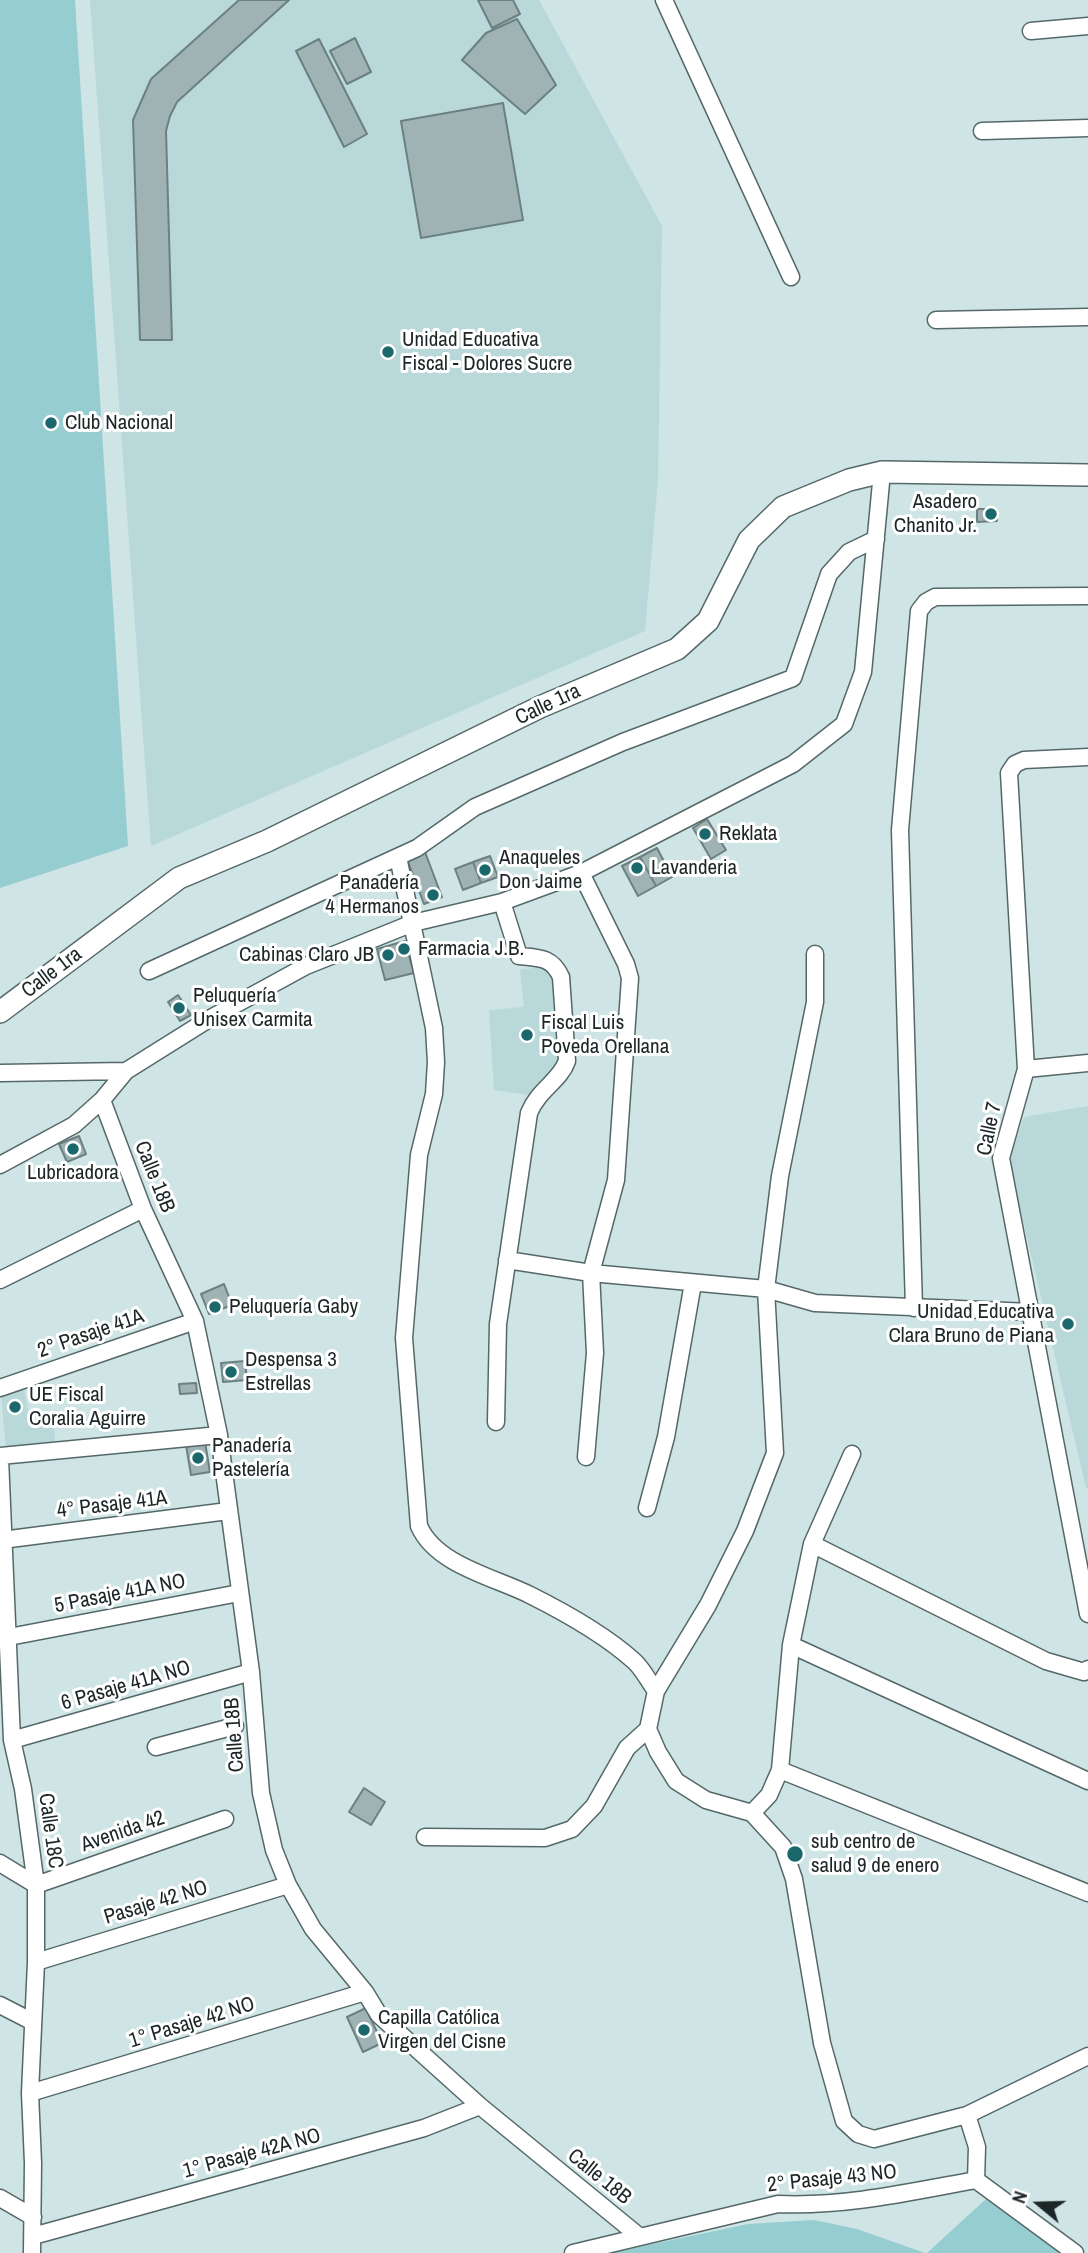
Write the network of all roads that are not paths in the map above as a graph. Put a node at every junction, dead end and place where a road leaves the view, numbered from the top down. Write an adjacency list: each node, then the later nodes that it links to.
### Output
1 (664, 0): 6 (street)
2 (1088, 26): 3 (street)
3 (1031, 31)
4 (1088, 128): 5 (street)
5 (982, 131)
6 (791, 277)
7 (1088, 317): 8 (street)
8 (936, 320)
9 (882, 472): 10 (street, Calle 1ra); 11 (street); 20 (street, Calle 1ra)
10 (1088, 475)
11 (876, 539): 14 (street); 15 (street)
12 (1088, 596): 33 (street)
13 (1088, 757): 22 (street, Calle 7)
14 (398, 857): 17 (street); 19 (street)
15 (581, 873): 16 (street); 29 (street)
16 (502, 902): 17 (street); 28 (street)
17 (413, 923): 23 (street); 52 (street)
18 (815, 954): 32 (street)
19 (149, 971)
20 (0, 1012)
21 (1088, 1062): 22 (street)
22 (1026, 1069): 34 (street, Calle 7)
23 (125, 1071): 24 (street); 25 (street)
24 (0, 1073)
25 (102, 1100): 26 (street); 27 (street, Calle 18B)
26 (0, 1165)
27 (144, 1209): 30 (street); 35 (street, Calle 18B)
28 (507, 1260): 29 (street); 37 (street)
29 (591, 1273): 31 (street); 41 (street)
30 (0, 1280)
31 (693, 1283): 32 (street); 42 (street)
32 (766, 1289): 33 (street); 52 (street)
33 (914, 1308): 34 (street)
34 (1031, 1312): 47 (street, Calle 7)
35 (195, 1321): 36 (street, 2° Pasaje 41A); 38 (street, Calle 18B)
36 (0, 1388)
37 (496, 1422)
38 (219, 1435): 40 (street); 43 (street, Calle 18B)
39 (852, 1454): 45 (street)
40 (0, 1457): 44 (street, Calle 18C)
41 (586, 1457)
42 (646, 1508)
43 (228, 1511): 44 (street, 4° Pasaje 41A); 46 (street, Calle 18B)
44 (2, 1540): 48 (street, Calle 18C)
45 (813, 1544): 49 (street); 50 (street)
46 (239, 1593): 48 (street, 5 Pasaje 41A NO); 51 (street, Calle 18B)
47 (1088, 1614)
48 (9, 1637): 55 (street, Calle 18C)
49 (791, 1646): 57 (street); 58 (street)
50 (1088, 1669)
51 (251, 1672): 55 (street, 6 Pasaje 41A NO); 64 (street, Calle 18B)
52 (656, 1691): 54 (street)
53 (236, 1726): 56 (street)
54 (648, 1729): 59 (street); 61 (street)
55 (6, 1736): 63 (street, Calle 18C)
56 (156, 1747)
57 (780, 1770): 59 (street); 65 (street)
58 (1088, 1780)
59 (752, 1813): 73 (street)
60 (225, 1819): 63 (street, Avenida 42)
61 (425, 1838)
62 (0, 1863): 63 (street)
63 (36, 1885): 66 (street, Calle 18C)
64 (288, 1885): 66 (street, Pasaje 42 NO); 67 (street, Calle 18B)
65 (1088, 1893)
66 (36, 1962): 69 (street, Calle 18C)
67 (365, 1992): 71 (street, 1° Pasaje 42 NO); 72 (street, Calle 18B)
68 (0, 2005): 69 (street)
69 (33, 2022): 71 (street, Calle 18C)
70 (1088, 2056): 73 (street)
71 (30, 2093): 76 (street, Calle 18C)
72 (480, 2106): 77 (street, 1° Pasaje 42A NO); 78 (street, Calle 18B)
73 (967, 2115): 74 (street)
74 (976, 2180): 78 (street, 2° Pasaje 43 NO); 81 (street)
75 (0, 2198): 76 (street)
76 (33, 2217): 77 (street, Calle 18C)
77 (33, 2236): 79 (street, Calle 18C)
78 (640, 2237): 80 (street, 2° Pasaje 43 NO)
79 (32, 2253)
80 (573, 2253)
81 (1075, 2253)

